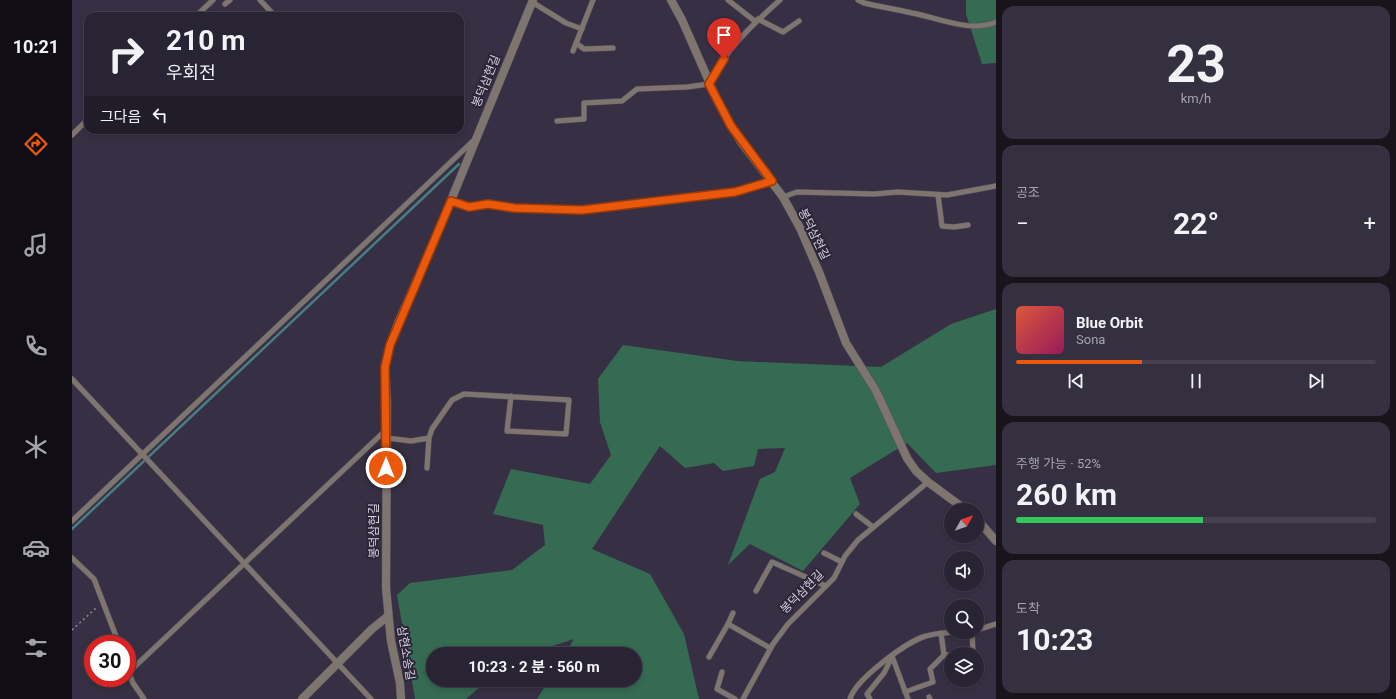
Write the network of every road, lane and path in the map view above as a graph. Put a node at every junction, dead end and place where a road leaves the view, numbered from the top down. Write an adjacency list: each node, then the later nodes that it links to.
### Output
1 (213, 0): 9 (lane)
2 (260, 0): 10 (lane)
3 (594, 0): 14 (lane)
4 (671, 0): 18 (street, 봉덕삼현길)
5 (728, 0): 11 (lane)
6 (780, 0): 11 (lane)
7 (858, 0): 13 (lane)
8 (532, 1): 14 (lane); 22 (street, 봉덕삼현길)
9 (200, 12)
10 (271, 12)
11 (757, 20): 12 (lane); 18 (lane)
12 (799, 21)
13 (996, 22)
14 (582, 29): 15 (lane)
15 (576, 43): 16 (lane); 17 (lane)
16 (613, 48)
17 (573, 50)
18 (709, 84): 19 (lane); 23 (street, 봉덕삼현길)
19 (557, 121)
20 (84, 123): 21 (lane)
21 (72, 135)
22 (475, 139): 27 (street, 봉덕삼현길); 34 (lane)
23 (772, 181): 26 (street, 봉덕삼현길); 27 (lane)
24 (996, 186): 25 (lane)
25 (938, 195): 26 (lane); 28 (lane)
26 (783, 197): 36 (street, 봉덕삼현길)
27 (451, 201): 31 (street, 봉덕삼현길)
28 (968, 225)
29 (72, 379): 34 (lane)
30 (511, 396): 30 (lane); 33 (lane)
31 (387, 429): 32 (street, 봉덕삼현길); 46 (lane)
32 (387, 438): 33 (lane); 51 (street, 봉덕삼현길)
33 (429, 438): 35 (lane)
34 (143, 454): 39 (lane); 46 (lane)
35 (427, 468)
36 (928, 482): 37 (street, 봉덕삼현길); 40 (lane, 봉덕삼현길)
37 (956, 503)
38 (856, 514): 40 (lane)
39 (72, 521)
40 (873, 527): 45 (lane, 봉덕삼현길)
41 (984, 527): 42 (street)
42 (996, 540)
43 (824, 553): 45 (lane)
44 (72, 558): 49 (lane)
45 (842, 562): 47 (lane, 봉덕삼현길)
46 (245, 563): 63 (lane); 64 (lane)
47 (826, 586): 48 (lane); 59 (lane, 봉덕삼현길)
48 (756, 591)
49 (103, 601): 55 (path); 58 (lane)
50 (733, 613): 52 (lane)
51 (388, 614): 64 (street); 71 (street, 삼현소송길)
52 (728, 624): 59 (lane); 62 (lane)
53 (996, 624): 54 (lane)
54 (984, 628)
55 (72, 630)
56 (941, 633): 57 (lane); 60 (lane); 61 (lane)
57 (944, 633)
58 (116, 635)
59 (770, 648): 73 (lane, 봉덕삼현길)
60 (944, 655): 67 (lane)
61 (892, 656): 67 (lane); 74 (lane); 75 (lane)
62 (709, 657)
63 (136, 663)
64 (339, 664): 69 (street); 70 (lane)
65 (722, 672): 72 (lane)
66 (136, 687): 68 (lane)
67 (905, 692): 76 (lane)
68 (144, 699)
69 (302, 699)
70 (371, 699)
71 (401, 699)
72 (735, 699)
73 (743, 699)
74 (850, 699)
75 (870, 699)
76 (908, 699)

